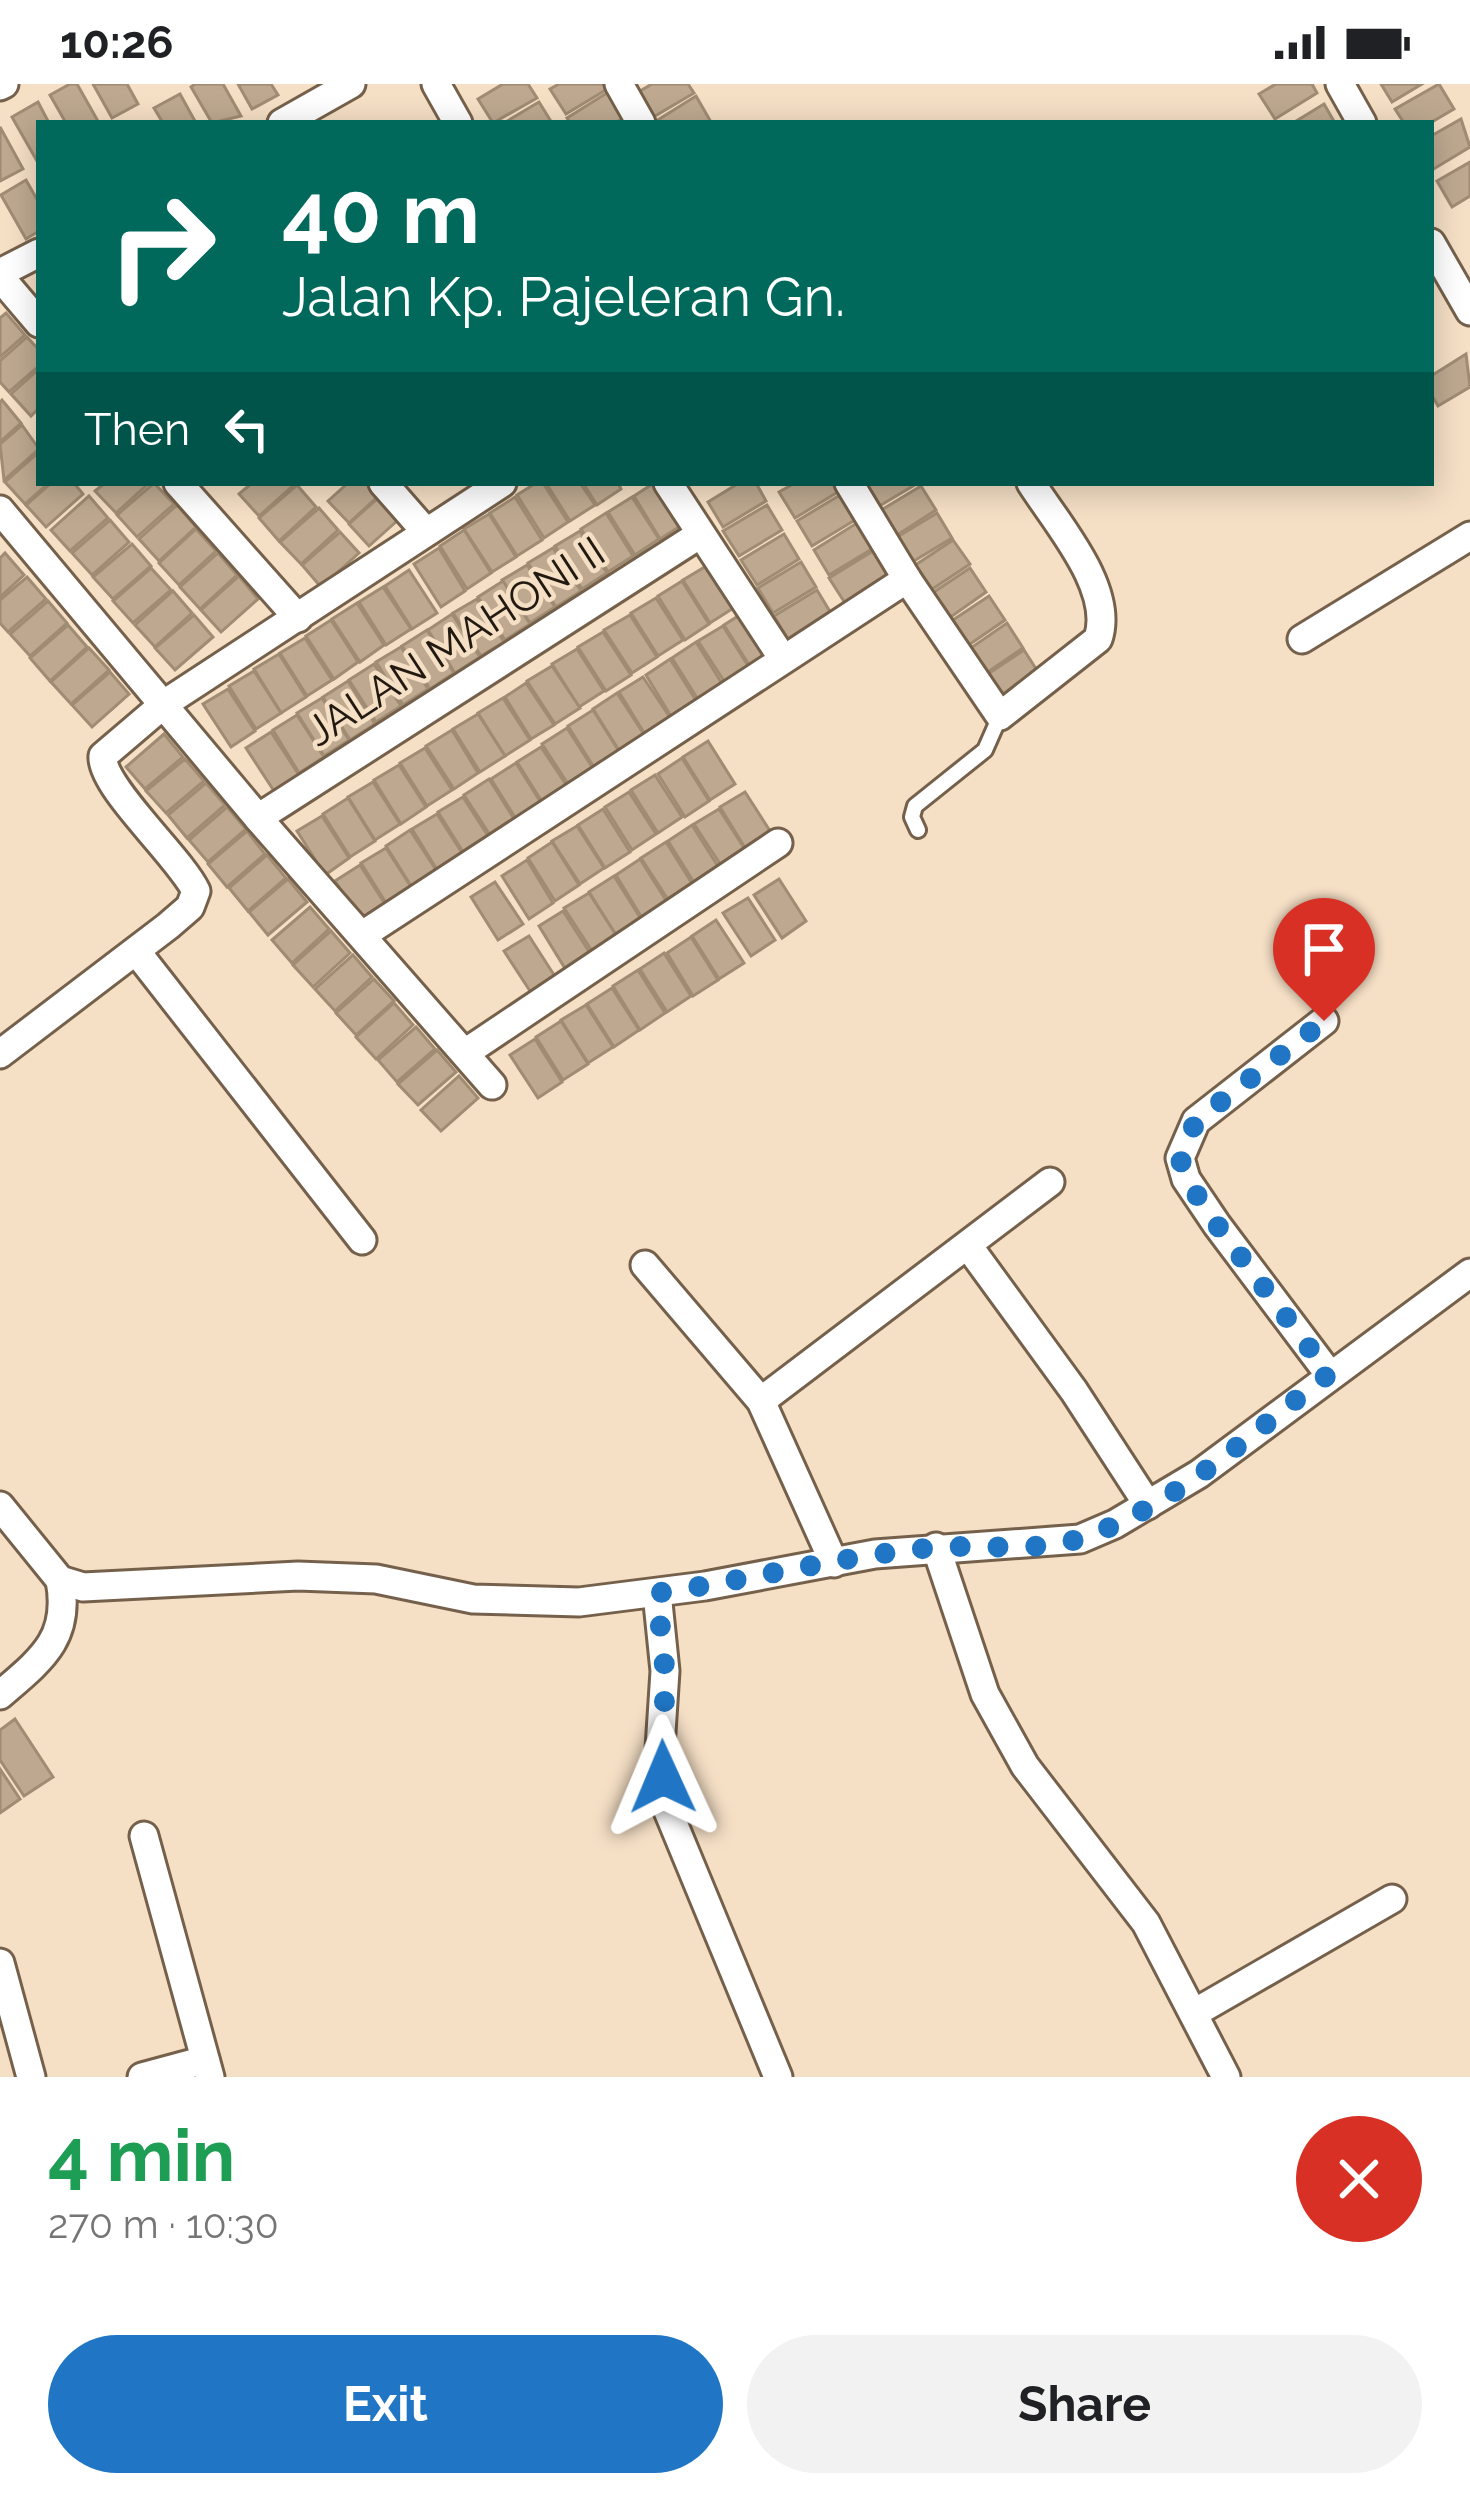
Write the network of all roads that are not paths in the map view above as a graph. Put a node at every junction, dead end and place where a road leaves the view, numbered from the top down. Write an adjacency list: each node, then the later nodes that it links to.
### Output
1 (351, 84): 5 (street)
2 (436, 84): 6 (street)
3 (619, 84): 7 (street)
4 (1340, 84): 8 (street)
5 (287, 120)
6 (456, 120)
7 (639, 120)
8 (1360, 120)
9 (1434, 248): 11 (street)
10 (11, 263): 12 (street)
11 (1470, 311)
12 (36, 316)
13 (181, 486): 24 (street)
14 (386, 486): 20 (street)
15 (497, 486): 20 (street)
16 (670, 486): 21 (street)
17 (851, 486): 23 (street)
18 (1033, 486): 28 (street)
19 (0, 510): 27 (street)
20 (426, 532): 24 (street)
21 (699, 535): 26 (street); 29 (street, JALAN MAHONI II)
22 (1470, 536): 25 (street)
23 (907, 580): 26 (street); 28 (street)
24 (298, 618): 27 (street)
25 (1302, 639)
26 (783, 659): 32 (street)
27 (164, 704): 29 (street); 33 (street)
28 (1000, 716): 30 (lane)
29 (258, 818): 32 (street)
30 (918, 830)
31 (778, 843): 35 (street)
32 (364, 934): 35 (street)
33 (136, 951): 36 (street); 39 (street)
34 (1324, 1021): 43 (street)
35 (465, 1053): 37 (street)
36 (0, 1054)
37 (492, 1085)
38 (1050, 1182): 40 (street)
39 (362, 1240)
40 (969, 1247): 44 (street); 45 (street)
41 (645, 1265): 44 (street)
42 (1470, 1274): 43 (street)
43 (1329, 1374): 45 (street)
44 (761, 1401): 48 (street)
45 (1148, 1505): 47 (street)
46 (0, 1506): 49 (street)
47 (936, 1547): 48 (street); 55 (street)
48 (834, 1563): 50 (street)
49 (60, 1580): 50 (street); 51 (street)
50 (657, 1593): 59 (street)
51 (0, 1695)
52 (144, 1836): 56 (street)
53 (1392, 1899): 55 (street)
54 (0, 1963): 57 (street)
55 (1196, 2012): 60 (street)
56 (208, 2068): 58 (street)
57 (31, 2077)
58 (142, 2077)
59 (778, 2077)
60 (1226, 2077)

